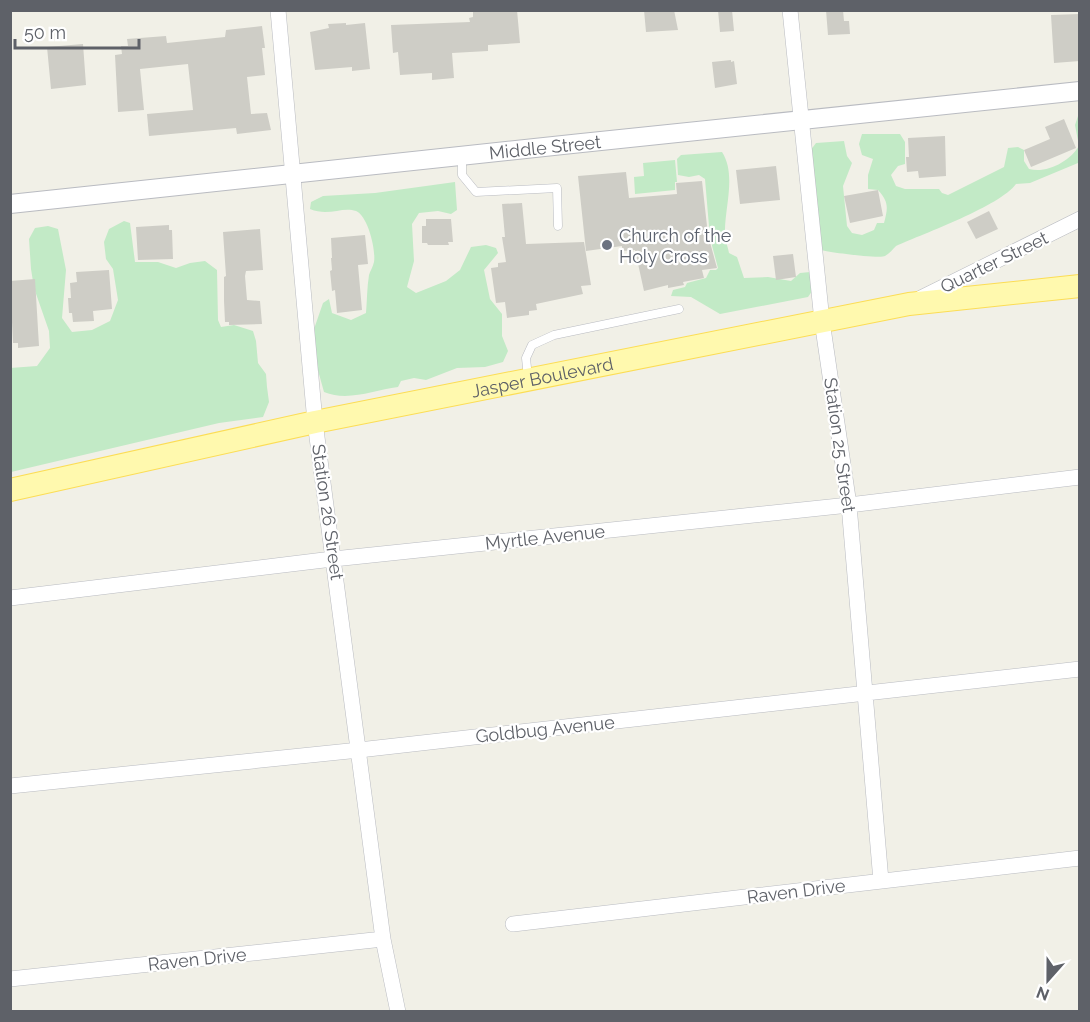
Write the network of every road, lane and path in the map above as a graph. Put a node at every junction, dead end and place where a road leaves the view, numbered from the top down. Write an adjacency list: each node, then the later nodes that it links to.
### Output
1 (278, 10): 6 (street, Station 26 Street)
2 (790, 10): 4 (street, Station 25 Street)
3 (1080, 91): 4 (street, Middle Street)
4 (802, 121): 5 (street, Middle Street); 13 (street, Station 25 Street)
5 (462, 155): 6 (street, Middle Street); 9 (lane)
6 (294, 172): 7 (street, Middle Street); 15 (street, Station 26 Street)
7 (10, 204)
8 (1080, 219): 11 (street, Quarter Street)
9 (558, 226)
10 (1080, 286): 11 (main road, Jasper Boulevard)
11 (909, 304): 13 (main road, Jasper Boulevard)
12 (680, 309): 14 (lane)
13 (822, 321): 14 (main road, Jasper Boulevard); 18 (street, Station 25 Street)
14 (528, 380): 15 (main road, Jasper Boulevard)
15 (315, 422): 17 (main road, Jasper Boulevard); 19 (street, Station 26 Street)
16 (1080, 477): 18 (street, Myrtle Avenue)
17 (10, 490)
18 (849, 505): 19 (street, Myrtle Avenue); 22 (street, Station 25 Street)
19 (334, 559): 20 (street, Myrtle Avenue); 23 (street, Station 26 Street)
20 (10, 598)
21 (1080, 669): 22 (street, Goldbug Avenue)
22 (866, 693): 23 (street, Goldbug Avenue); 26 (street, Station 25 Street)
23 (359, 750): 24 (street, Goldbug Avenue); 28 (street, Station 26 Street)
24 (10, 786)
25 (1080, 858): 26 (street, Raven Drive)
26 (881, 881): 27 (street, Raven Drive)
27 (513, 924)
28 (383, 939): 29 (street, Raven Drive); 30 (street, Station 26 Street)
29 (10, 979)
30 (398, 1011)

